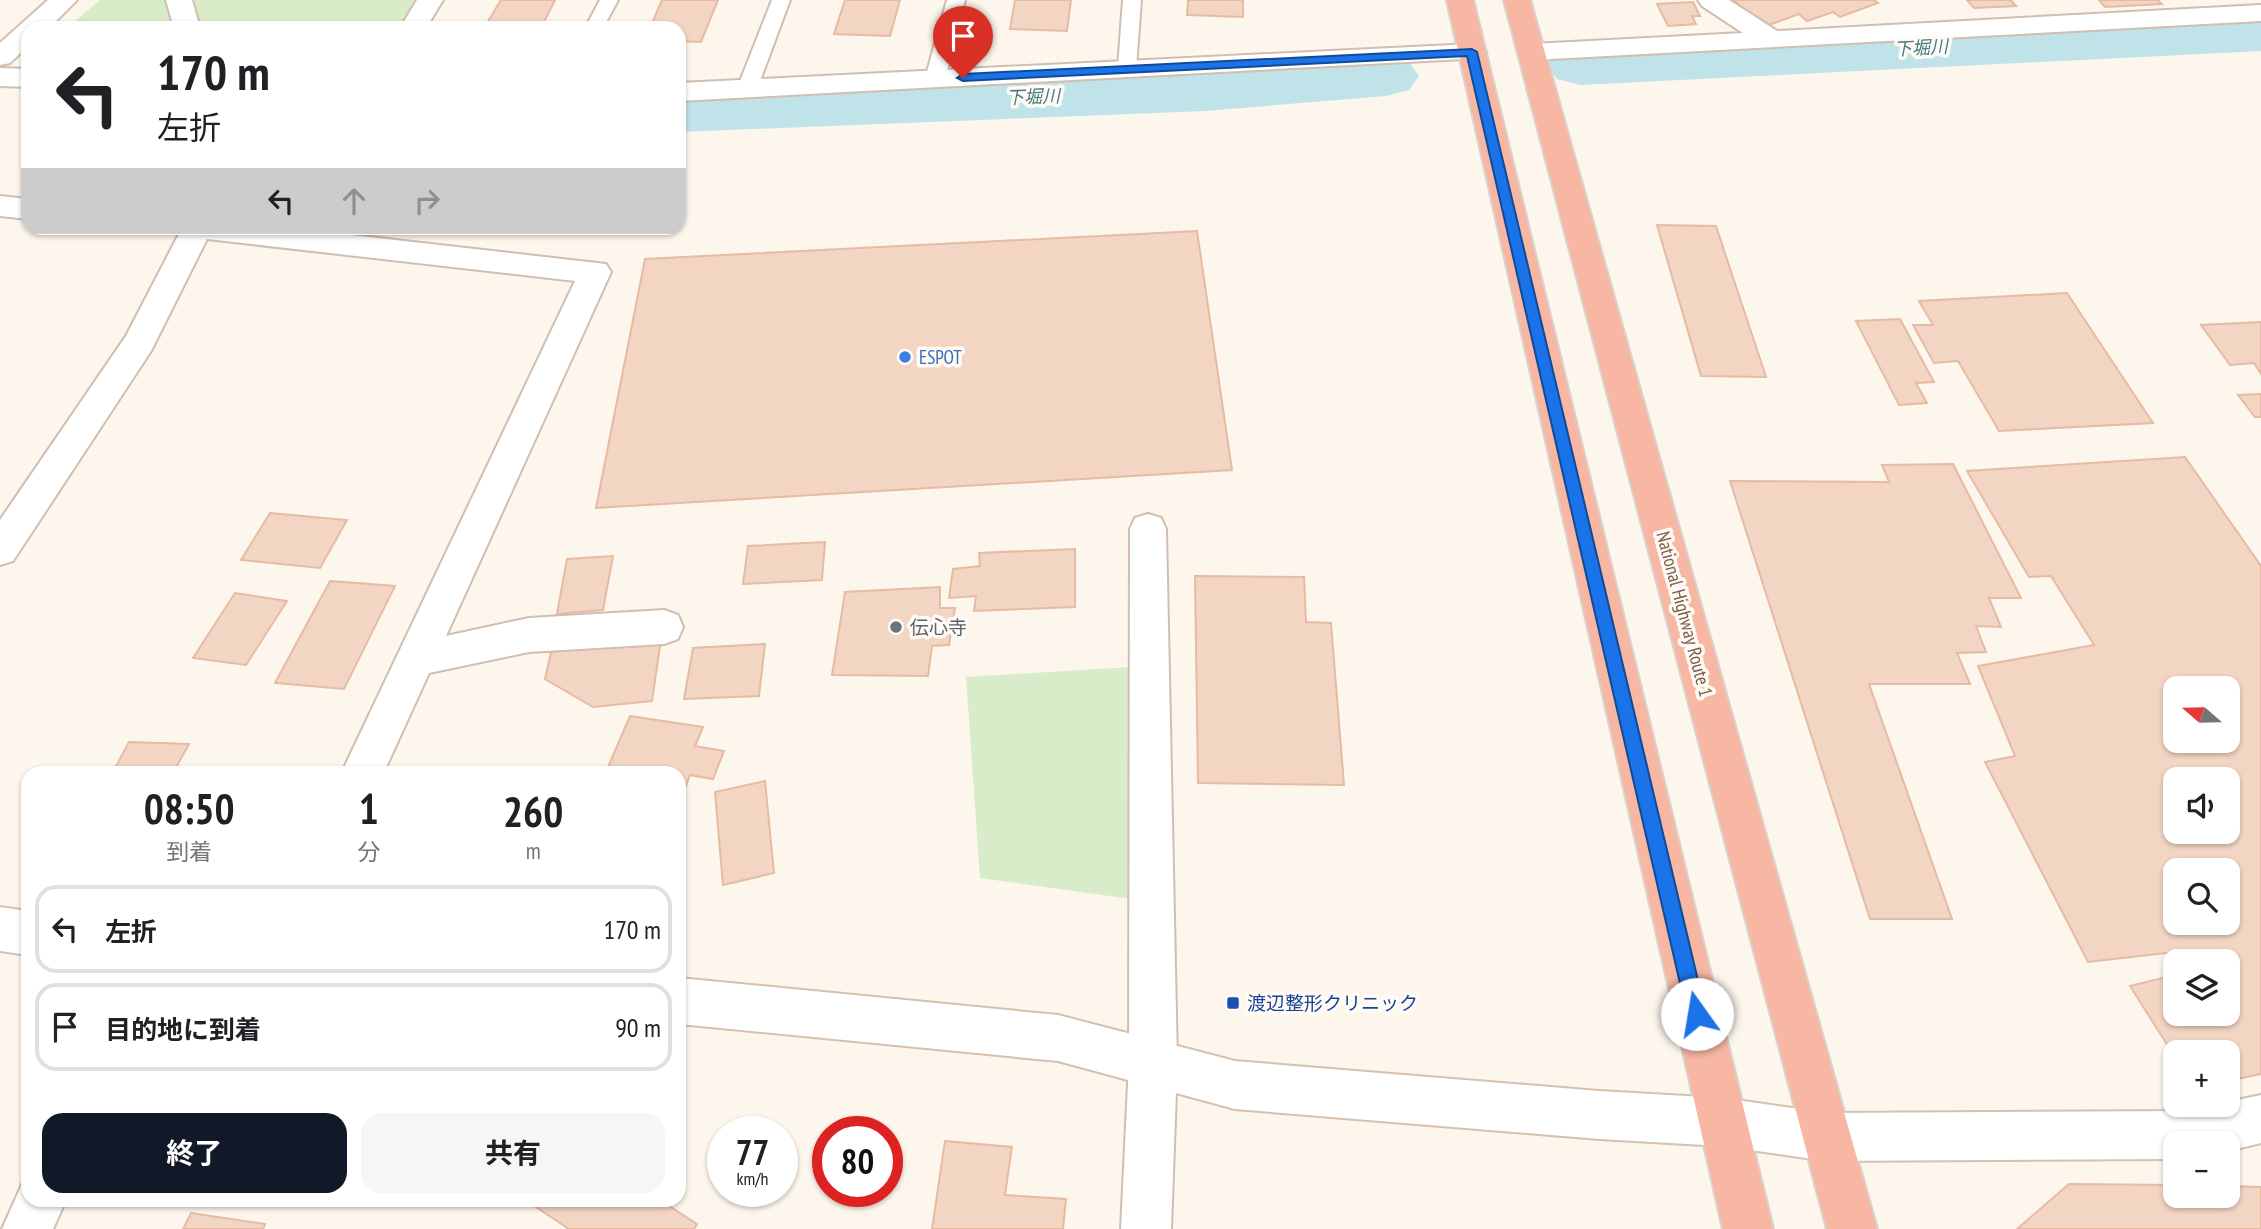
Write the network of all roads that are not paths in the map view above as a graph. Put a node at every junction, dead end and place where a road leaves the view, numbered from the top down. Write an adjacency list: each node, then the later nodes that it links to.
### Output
1 (64, 0): 14 (street)
2 (179, 0): 15 (street)
3 (430, 0): 16 (street)
4 (609, 0): 17 (lane)
5 (781, 0): 29 (lane)
6 (956, 0): 28 (lane)
7 (1132, 0): 25 (lane)
8 (1460, 0): 22 (highway)
9 (1517, 0): 23 (highway, National Highway Route 1)
10 (1711, 0): 21 (street)
11 (1946, 0): 19 (street)
12 (2078, 0): 18 (street)
13 (2261, 13): 18 (street)
14 (41, 21)
15 (185, 21)
16 (416, 21)
17 (598, 21)
18 (2096, 22): 19 (street)
19 (1958, 29): 21 (street)
20 (21, 38): 24 (street)
21 (1771, 39): 23 (street)
22 (1472, 52): 25 (street); 45 (highway)
23 (1532, 52): 46 (highway, National Highway Route 1)
24 (0, 57)
25 (1127, 68): 28 (street)
26 (0, 77): 27 (street)
27 (21, 78)
28 (935, 79): 29 (street)
29 (747, 89): 30 (street)
30 (686, 92)
31 (0, 206): 32 (street)
32 (21, 208)
33 (194, 235): 36 (street)
34 (261, 235): 38 (street)
35 (1148, 529): 43 (street)
36 (0, 550)
37 (664, 627): 38 (street)
38 (416, 659): 39 (street)
39 (366, 766)
40 (0, 929): 41 (street)
41 (21, 932)
42 (686, 1002): 43 (street)
43 (1153, 1063): 45 (street); 49 (street)
44 (2261, 1119): 46 (street)
45 (1722, 1122): 46 (street); 50 (highway)
46 (1827, 1137): 51 (highway, National Highway Route 1)
47 (38, 1207): 48 (street)
48 (27, 1229)
49 (1146, 1229)
50 (1748, 1229)
51 (1852, 1229)

